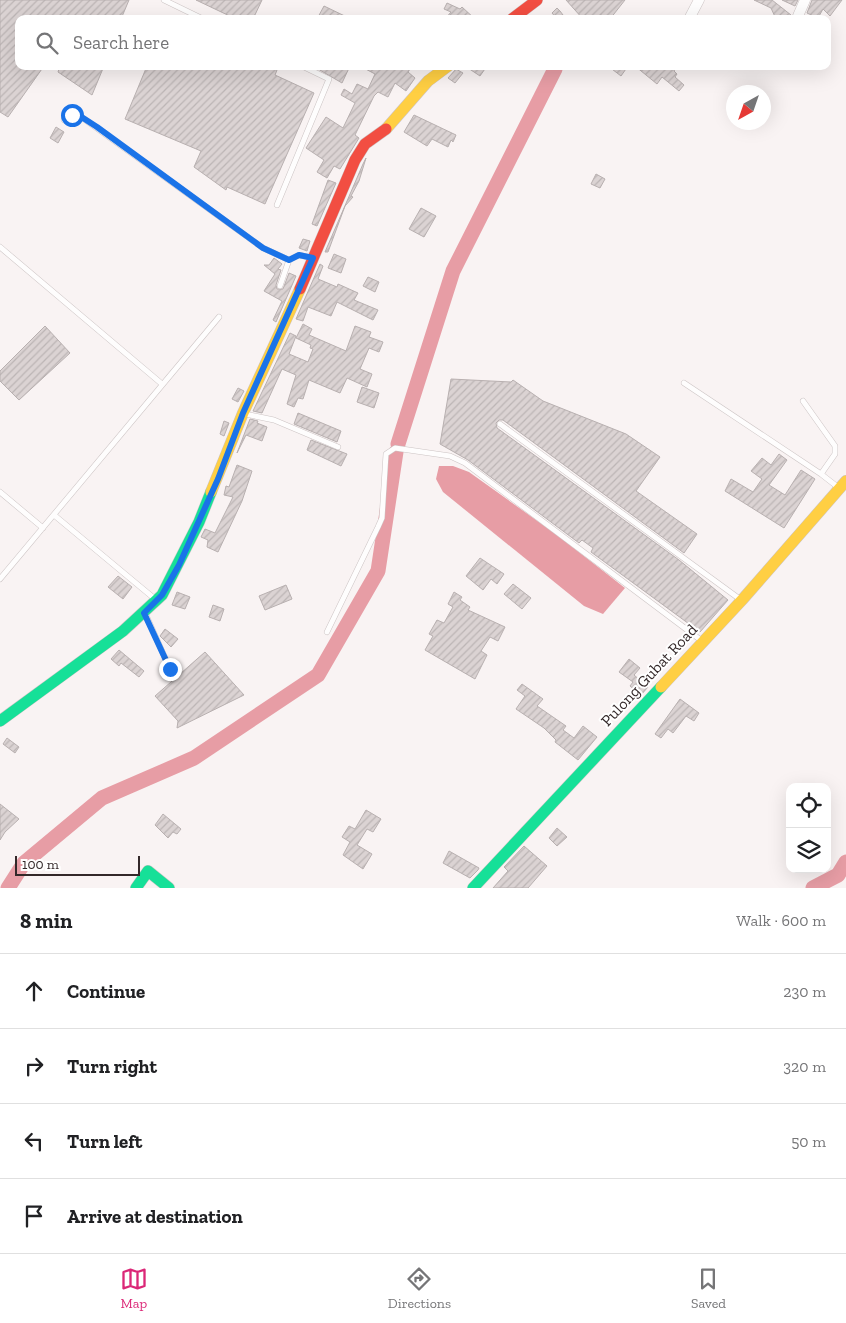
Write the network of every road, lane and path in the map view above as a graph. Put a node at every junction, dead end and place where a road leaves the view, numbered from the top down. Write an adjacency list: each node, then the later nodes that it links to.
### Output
1 (164, 0): 5 (lane)
2 (538, 0): 6 (street)
3 (700, 0): 7 (street)
4 (805, 0): 8 (street)
5 (195, 15)
6 (517, 15)
7 (691, 15)
8 (798, 15)
9 (310, 70): 12 (lane)
10 (442, 70): 14 (street)
11 (64, 120): 15 (lane)
12 (277, 206)
13 (0, 247): 19 (lane)
14 (313, 258): 15 (lane); 21 (street)
15 (289, 260): 16 (lane)
16 (280, 286)
17 (219, 317): 19 (lane)
18 (684, 383): 24 (lane)
19 (162, 384): 27 (lane)
20 (803, 401): 24 (lane)
21 (243, 413): 23 (lane); 30 (street)
22 (500, 424): 31 (lane)
23 (338, 447)
24 (821, 474): 25 (lane)
25 (843, 485): 31 (street, Pulong Gubat Road)
26 (0, 492): 28 (lane)
27 (54, 515): 28 (lane); 30 (lane)
28 (43, 528): 29 (lane)
29 (0, 579)
30 (158, 600): 32 (street)
31 (742, 600): 34 (street, Pulong Gubat Road)
32 (144, 613): 35 (lane); 36 (street)
33 (327, 632): 34 (lane)
34 (703, 641): 39 (street, Pulong Gubat Road)
35 (170, 669)
36 (0, 721)
37 (136, 888): 38 (street)
38 (169, 888)
39 (473, 888)

